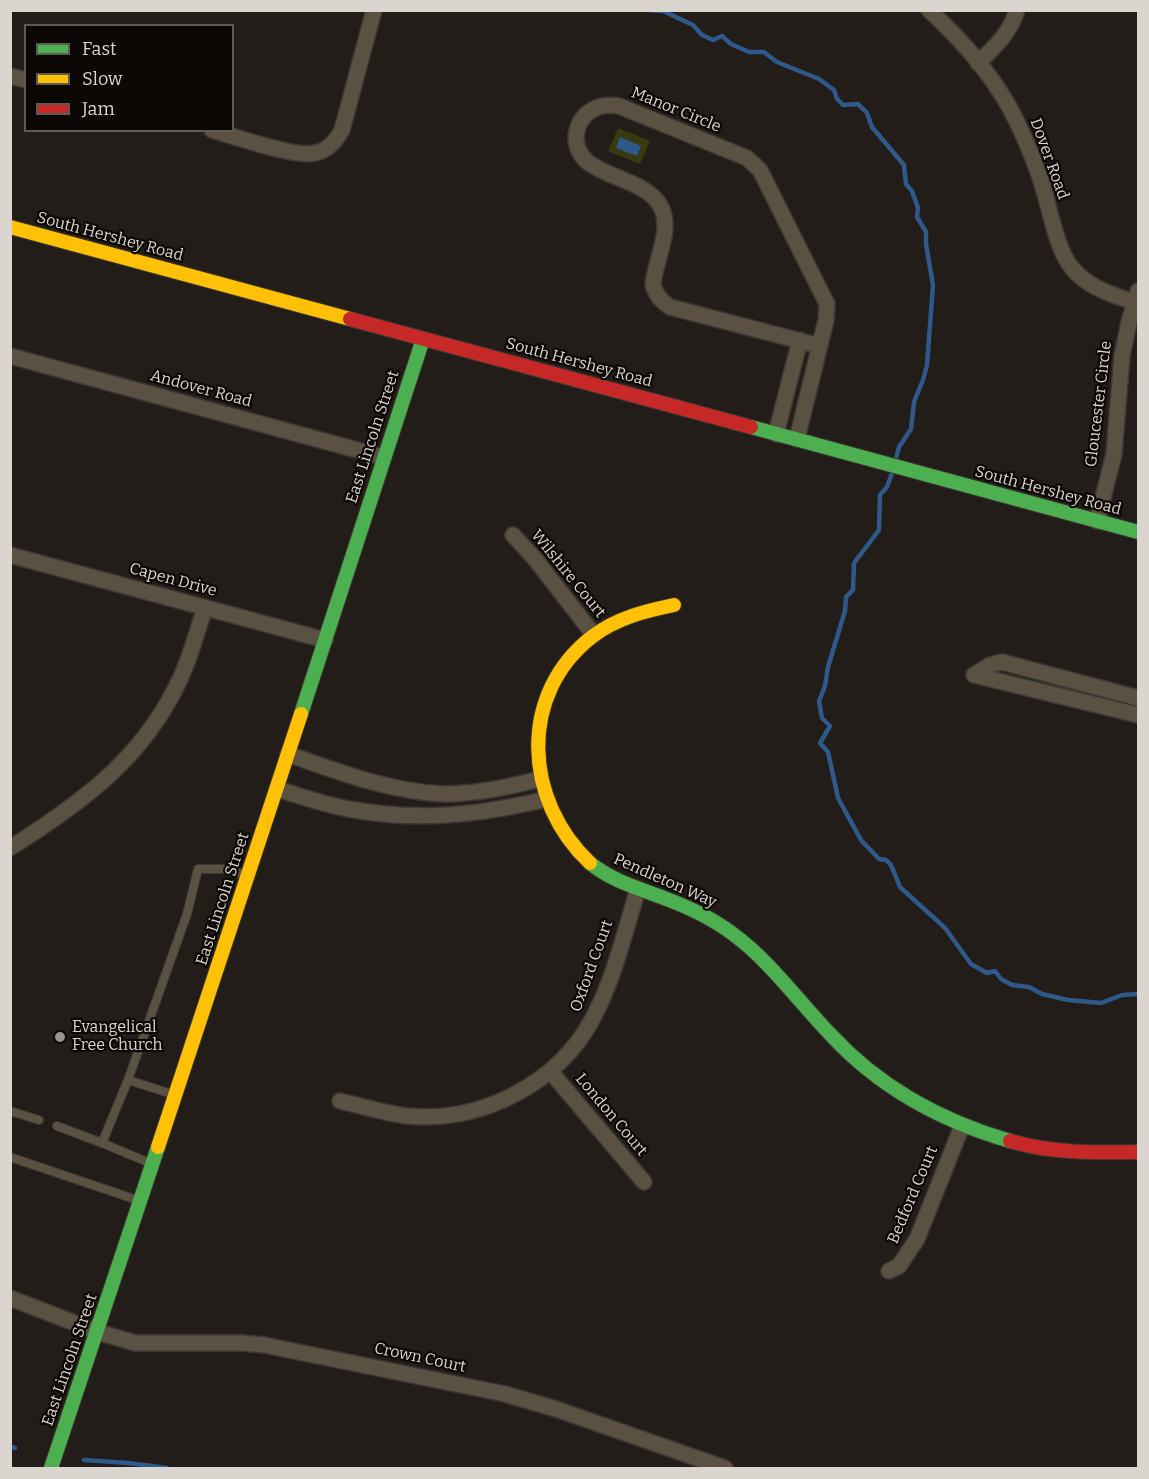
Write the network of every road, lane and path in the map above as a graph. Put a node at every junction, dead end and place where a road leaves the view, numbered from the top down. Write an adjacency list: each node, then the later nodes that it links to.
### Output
1 (374, 10): 5 (street)
2 (930, 10): 4 (street, Dover Road)
3 (1017, 10): 4 (street)
4 (978, 63): 7 (street, Dover Road)
5 (219, 132)
6 (10, 227): 8 (main road, South Hershey Road)
7 (1137, 298): 15 (street, Gloucester Circle)
8 (423, 339): 12 (main road, South Hershey Road); 14 (main road, East Lincoln Street)
9 (800, 340): 10 (street, Manor Circle); 10 (street, Manor Circle); 12 (street)
10 (820, 346): 13 (street, Manor Circle)
11 (10, 356): 14 (street, Andover Road)
12 (776, 434): 13 (main road, South Hershey Road)
13 (797, 439): 15 (main road, South Hershey Road)
14 (383, 457): 22 (main road, East Lincoln Street)
15 (1097, 521): 16 (main road, South Hershey Road)
16 (1138, 532)
17 (513, 535): 21 (street, Wilshire Court)
18 (10, 555): 20 (street, Capen Drive)
19 (674, 604): 21 (main road, Pendleton Way)
20 (205, 608): 22 (street, Capen Drive); 31 (street)
21 (594, 635): 28 (main road, Pendleton Way)
22 (325, 640): 27 (main road, East Lincoln Street)
23 (1071, 681): 24 (street); 24 (street); 25 (street)
24 (1067, 697): 26 (street)
25 (1138, 698)
26 (1138, 715)
27 (288, 754): 28 (street); 29 (main road, East Lincoln Street)
28 (540, 779): 30 (main road, Pendleton Way)
29 (277, 789): 30 (street); 32 (main road, East Lincoln Street)
30 (547, 799): 33 (main road, Pendleton Way)
31 (12, 845)
32 (249, 875): 35 (lane); 36 (main road, East Lincoln Street)
33 (638, 889): 34 (street, Oxford Court); 41 (main road, Pendleton Way)
34 (550, 1071): 37 (street, Oxford Court); 46 (street, London Court)
35 (128, 1080): 36 (lane); 42 (lane)
36 (176, 1095): 45 (main road, East Lincoln Street)
37 (340, 1101)
38 (10, 1112): 39 (lane)
39 (39, 1120)
40 (57, 1126): 42 (lane)
41 (962, 1126): 43 (main road, Pendleton Way); 48 (street, Bedford Court)
42 (102, 1143): 45 (lane)
43 (1138, 1152)
44 (10, 1157): 47 (lane)
45 (153, 1164): 47 (main road, East Lincoln Street)
46 (644, 1182)
47 (141, 1202): 50 (main road, East Lincoln Street)
48 (889, 1271)
49 (10, 1298): 50 (street, Crown Court)
50 (98, 1332): 51 (main road, East Lincoln Street); 52 (street, Crown Court)
51 (51, 1468)
52 (725, 1468)

